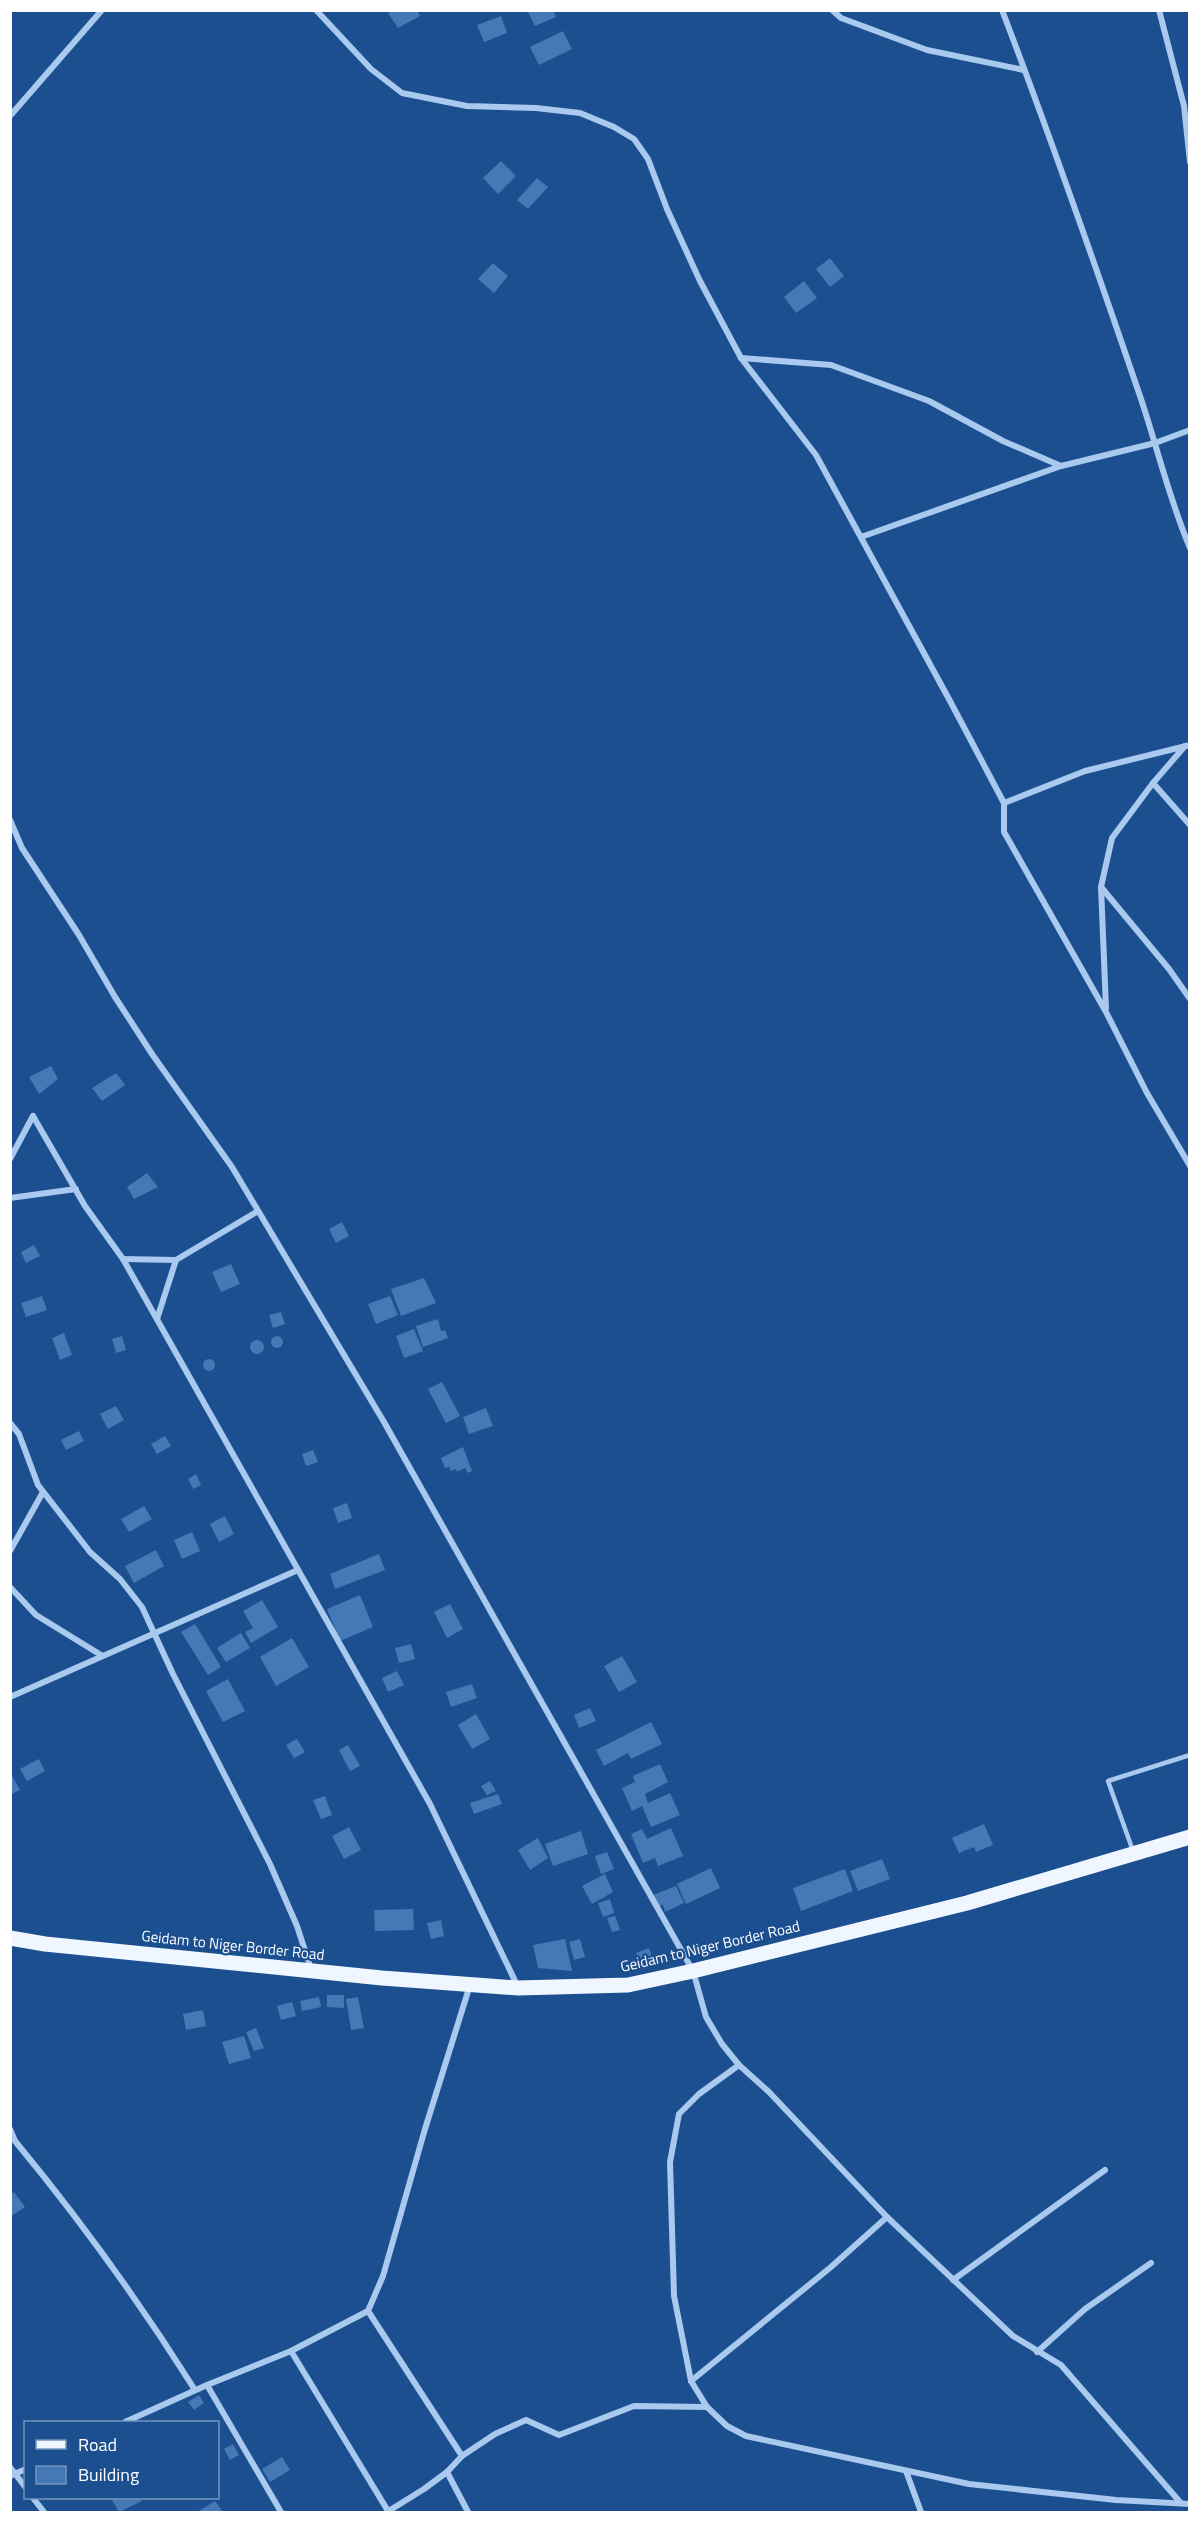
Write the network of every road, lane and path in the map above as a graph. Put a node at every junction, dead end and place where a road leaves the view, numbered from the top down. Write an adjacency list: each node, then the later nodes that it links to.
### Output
1 (102, 10): 7 (street)
2 (316, 10): 9 (street)
3 (832, 10): 6 (street)
4 (1002, 10): 6 (street)
5 (1159, 10): 8 (street)
6 (1024, 70): 11 (street)
7 (10, 116)
8 (1190, 162)
9 (741, 358): 12 (street); 13 (street)
10 (1190, 430): 11 (street)
11 (1155, 442): 12 (street); 14 (street)
12 (1061, 466): 13 (street)
13 (861, 537): 17 (street)
14 (1190, 548)
15 (1187, 746): 16 (street); 17 (street)
16 (1154, 783): 19 (street); 20 (street)
17 (1005, 803): 22 (street)
18 (10, 820): 27 (street)
19 (1190, 825)
20 (1101, 887): 21 (street); 22 (street)
21 (1190, 999)
22 (1106, 1012): 24 (street)
23 (10, 1159): 25 (street)
24 (1189, 1165)
25 (76, 1189): 26 (street); 28 (street)
26 (10, 1198)
27 (258, 1211): 29 (street); 44 (street)
28 (123, 1259): 29 (street); 30 (street)
29 (176, 1260): 30 (street)
30 (157, 1319): 34 (street)
31 (10, 1423): 32 (street)
32 (43, 1492): 33 (street); 36 (street)
33 (10, 1551)
34 (298, 1570): 36 (street); 46 (street)
35 (10, 1587): 37 (street)
36 (154, 1632): 37 (street); 43 (street)
37 (101, 1655): 38 (street)
38 (10, 1697)
39 (1190, 1755): 41 (lane)
40 (1190, 1837): 41 (main road, Geidam to Niger Border Road)
41 (1134, 1854): 44 (main road, Geidam to Niger Border Road)
42 (10, 1938): 43 (main road, Geidam to Niger Border Road)
43 (311, 1970): 45 (main road, Geidam to Niger Border Road)
44 (693, 1971): 46 (main road, Geidam to Niger Border Road); 47 (street)
45 (471, 1984): 46 (main road, Geidam to Niger Border Road); 53 (street)
46 (518, 1988)
47 (739, 2065): 50 (street); 56 (street)
48 (10, 2129): 58 (street)
49 (1105, 2170): 52 (street)
50 (887, 2217): 52 (street); 56 (street)
51 (1151, 2263): 55 (street)
52 (953, 2280): 55 (street)
53 (368, 2311): 54 (street); 61 (street)
54 (291, 2351): 57 (street); 72 (street)
55 (1037, 2352): 68 (street)
56 (691, 2381): 59 (street)
57 (207, 2385): 58 (street); 71 (street)
58 (195, 2390): 60 (street)
59 (707, 2407): 61 (street); 63 (street)
60 (127, 2421)
61 (462, 2456): 64 (street)
62 (10, 2467): 65 (street)
63 (906, 2471): 68 (street); 74 (street)
64 (447, 2472): 72 (street); 73 (street)
65 (13, 2475): 66 (street)
66 (24, 2486)
67 (34, 2499): 70 (street)
68 (1180, 2502): 69 (street)
69 (1190, 2504)
70 (44, 2512)
71 (281, 2512)
72 (388, 2512)
73 (468, 2512)
74 (921, 2512)

